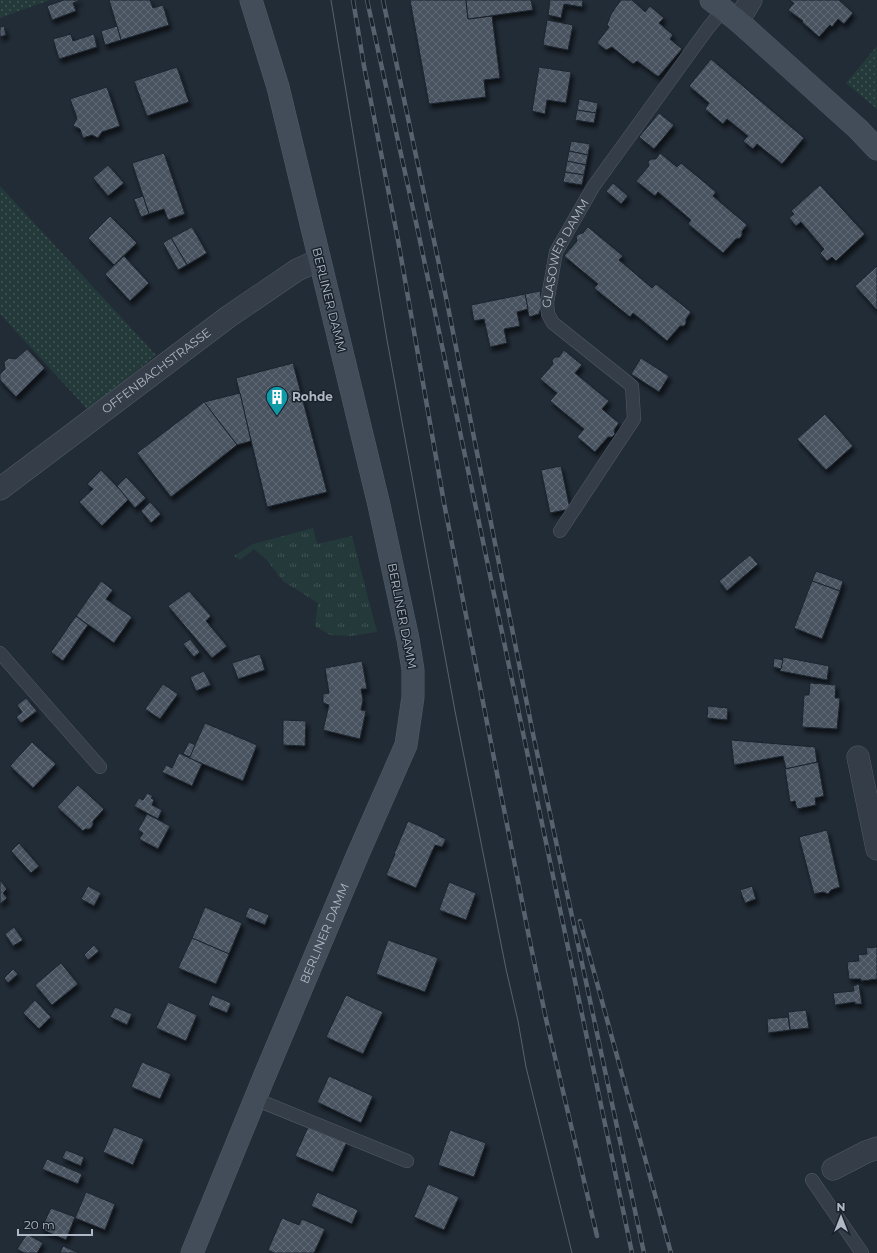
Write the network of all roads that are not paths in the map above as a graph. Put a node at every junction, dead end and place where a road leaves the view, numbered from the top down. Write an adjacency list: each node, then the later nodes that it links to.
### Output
1 (251, 0): 5 (main road, BERLINER DAMM)
2 (751, 0): 3 (street)
3 (724, 10): 4 (main road); 7 (lane, GLASOWER DAMM)
4 (877, 149)
5 (319, 260): 6 (street, OFFENBACHSTRASSE); 12 (main road, BERLINER DAMM)
6 (0, 489)
7 (560, 531)
8 (0, 653): 10 (lane)
9 (858, 757): 11 (street)
10 (100, 767)
11 (877, 849)
12 (255, 1099): 14 (lane); 17 (main road, BERLINER DAMM)
13 (877, 1148): 15 (street)
14 (408, 1161)
15 (833, 1169)
16 (812, 1180): 18 (lane)
17 (192, 1253)
18 (862, 1253)

